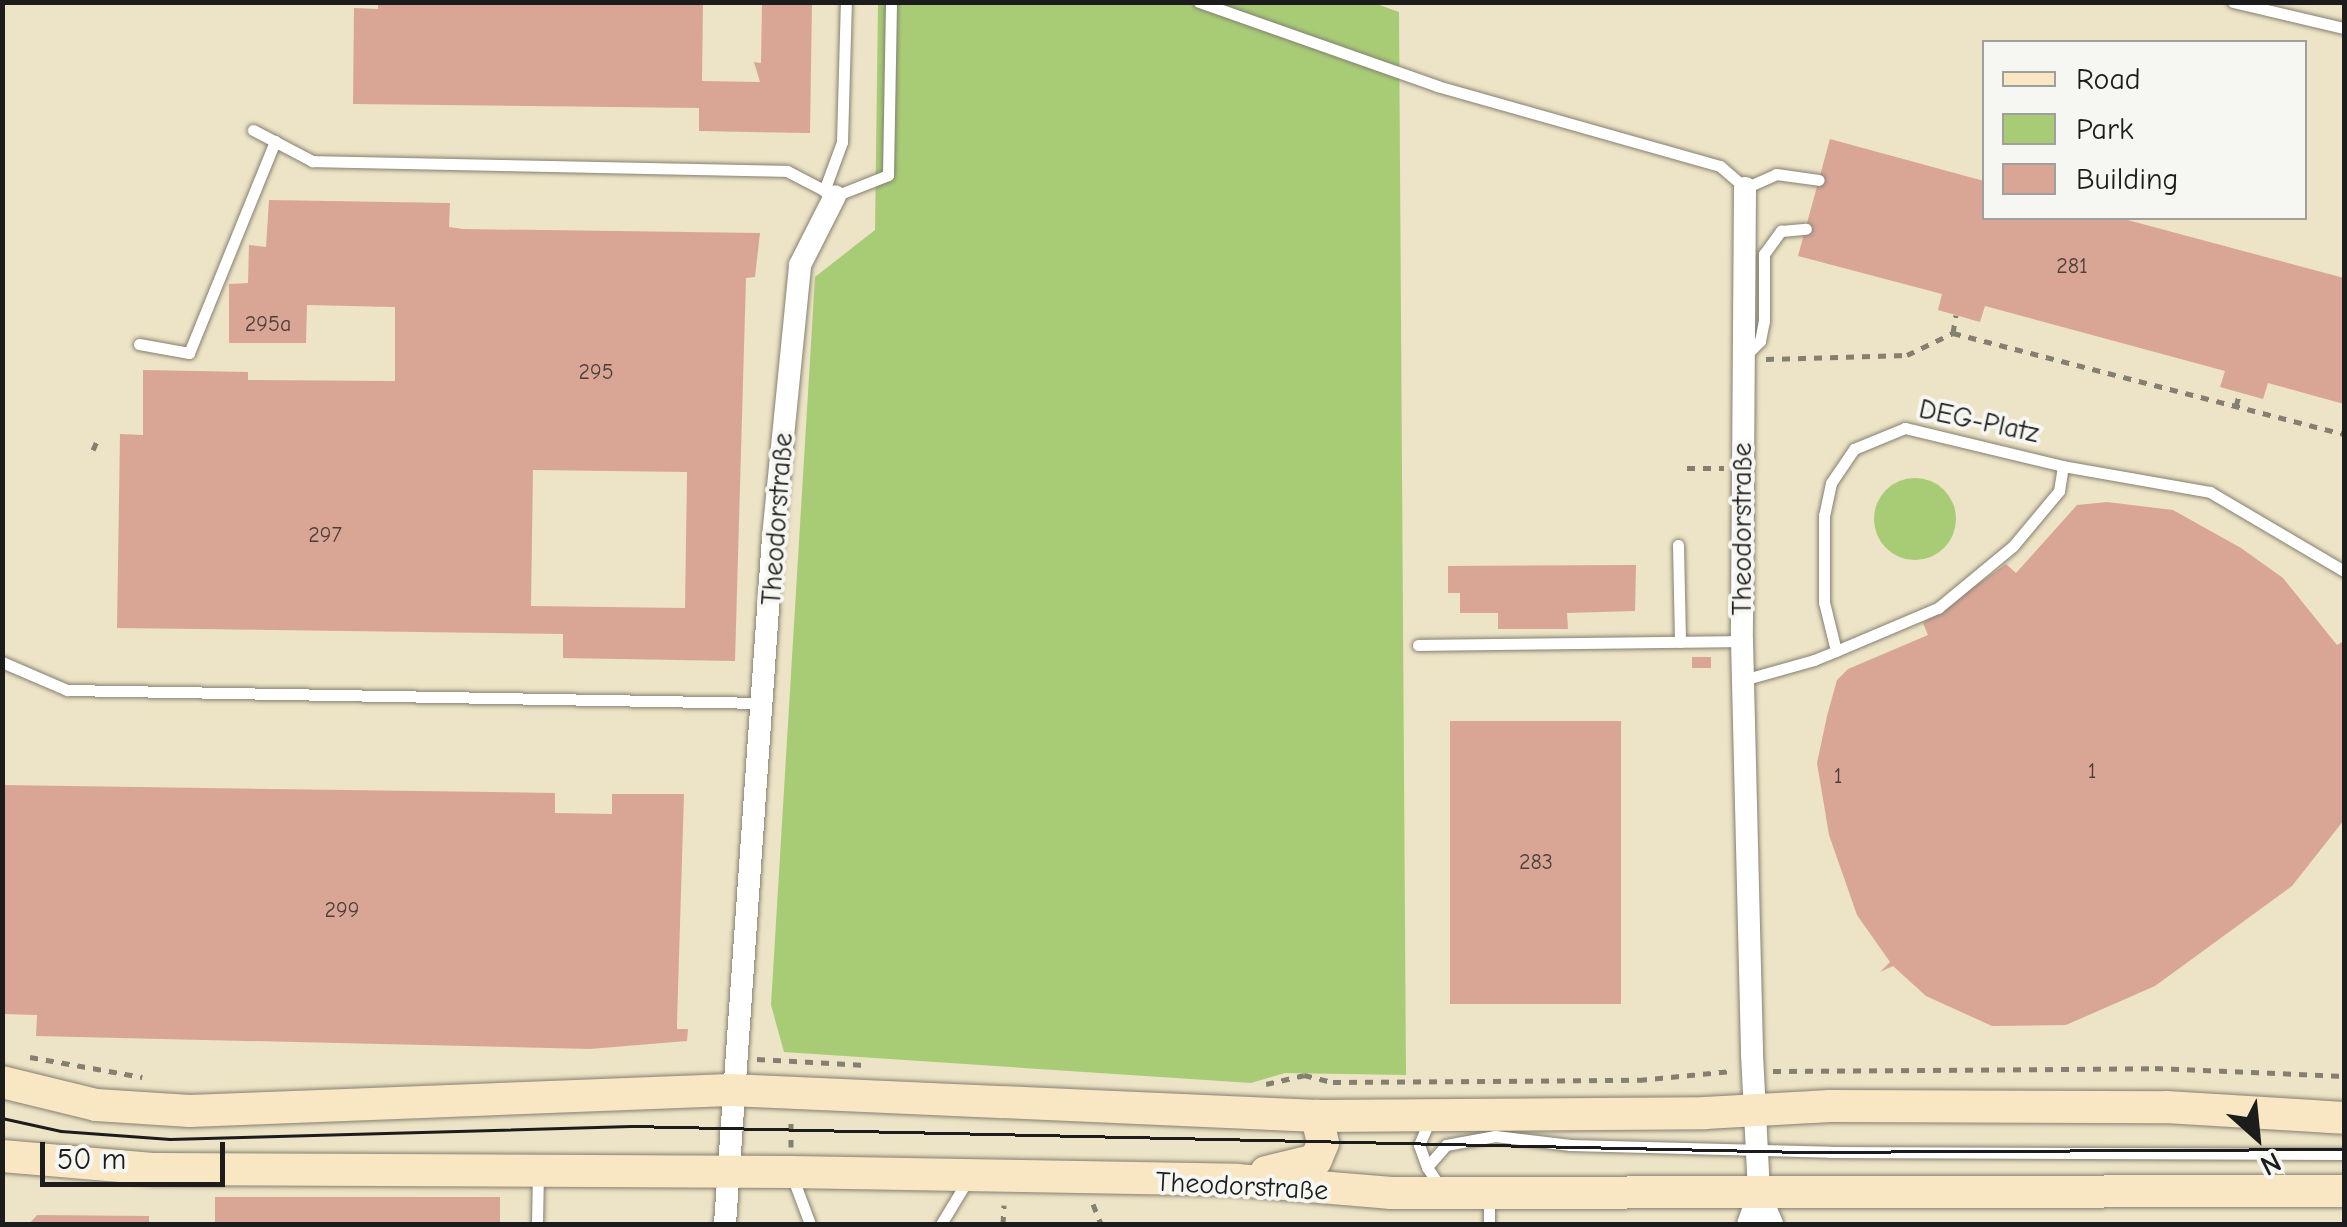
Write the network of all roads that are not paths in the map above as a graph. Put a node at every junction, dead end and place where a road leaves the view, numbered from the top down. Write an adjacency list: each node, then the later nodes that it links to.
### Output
1 (846, 2): 10 (lane)
2 (892, 2): 10 (lane)
3 (1199, 2): 9 (lane)
4 (2233, 2): 5 (lane)
5 (2344, 28)
6 (254, 130): 7 (lane)
7 (275, 142): 10 (lane); 12 (lane)
8 (1819, 180): 9 (lane)
9 (1745, 188): 13 (street, Theodorstraße)
10 (830, 193): 23 (street, Theodorstraße)
11 (1806, 229): 13 (lane)
12 (140, 344)
13 (1741, 360): 17 (street, Theodorstraße)
14 (2063, 466): 16 (lane); 20 (lane, DEG-Platz); 20 (lane, DEG-Platz)
15 (1678, 546): 18 (lane)
16 (2344, 571)
17 (1742, 641): 18 (lane); 22 (street, Theodorstraße)
18 (1680, 642): 19 (lane)
19 (1418, 645)
20 (1836, 651): 22 (lane, DEG-Platz)
21 (2, 662): 23 (lane)
22 (1743, 680): 26 (street, Theodorstraße)
23 (765, 703): 25 (street, Theodorstraße)
24 (6, 1068): 25 (main road)
25 (732, 1074): 28 (main road); 34 (street, Theodorstraße)
26 (1756, 1110): 27 (main road); 29 (main road); 30 (street, Theodorstraße)
27 (1446, 1114): 28 (main road); 38 (lane)
28 (1317, 1116): 37 (main road)
29 (2344, 1118)
30 (1757, 1150): 31 (lane); 38 (lane); 40 (street, Theodorstraße)
31 (2344, 1154)
32 (2, 1156): 33 (main road, Theodorstraße)
33 (538, 1169): 34 (main road, Theodorstraße); 42 (lane)
34 (726, 1171): 35 (main road, Theodorstraße); 43 (street)
35 (790, 1172): 36 (main road, Theodorstraße); 44 (lane)
36 (970, 1176): 37 (main road, Theodorstraße); 45 (lane)
37 (1238, 1180): 38 (main road, Theodorstraße)
38 (1436, 1180): 41 (main road, Theodorstraße)
39 (2344, 1191): 40 (main road, Theodorstraße)
40 (1759, 1193): 41 (main road, Theodorstraße); 46 (street); 47 (street)
41 (1489, 1209)
42 (537, 1224)
43 (726, 1224)
44 (810, 1224)
45 (941, 1224)
46 (1748, 1224)
47 (1772, 1224)

